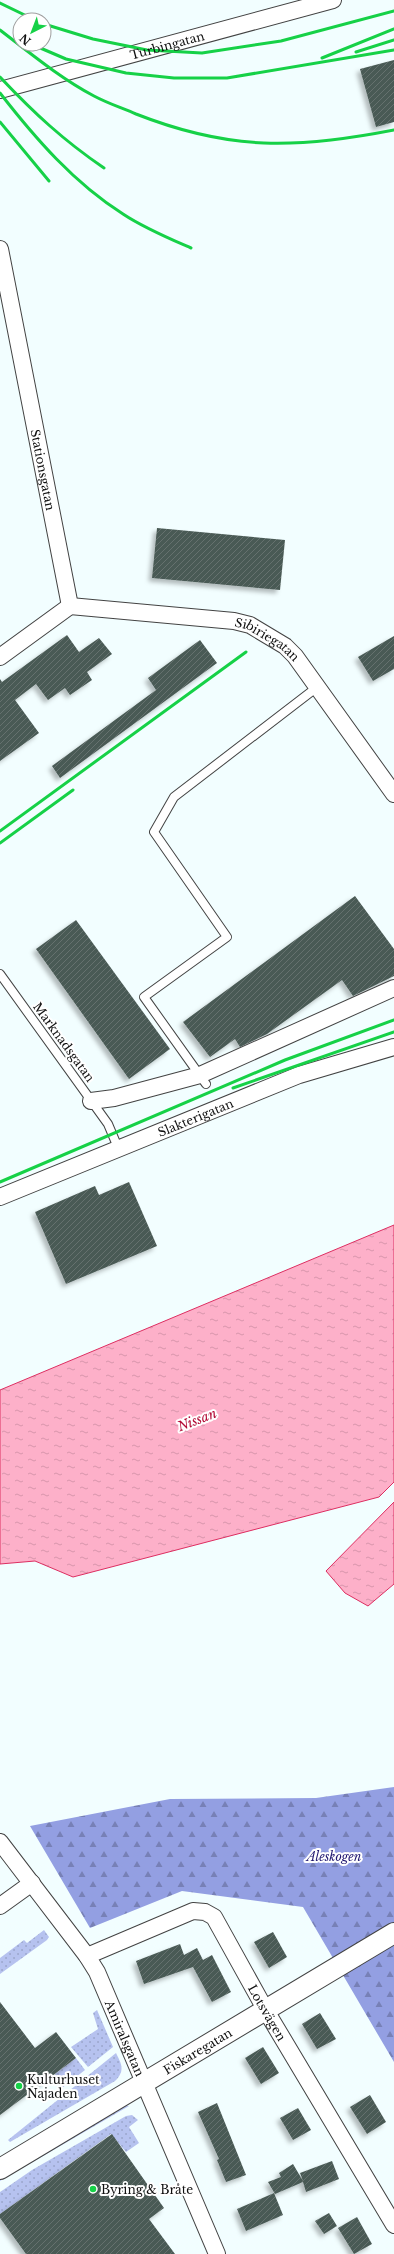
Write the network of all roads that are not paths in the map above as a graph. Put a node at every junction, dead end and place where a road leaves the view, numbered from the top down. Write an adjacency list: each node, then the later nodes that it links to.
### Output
1 (334, 0): 2 (street, Turbingatan)
2 (0, 90)
3 (0, 249): 4 (street, Stationsgatan)
4 (70, 606): 5 (street); 6 (street, Sibiriegatan)
5 (0, 657)
6 (316, 688): 7 (street, Sibiriegatan); 11 (lane)
7 (394, 794)
8 (0, 974): 12 (lane, Marknadsgatan)
9 (394, 988): 11 (street)
10 (394, 1047): 13 (street, Slakterigatan)
11 (203, 1080): 12 (street)
12 (92, 1101): 13 (lane, Marknadsgatan)
13 (119, 1150): 14 (street, Slakterigatan)
14 (0, 1197)
15 (0, 1842): 16 (street, Amiralsgatan)
16 (32, 1883): 17 (street); 19 (street, Amiralsgatan)
17 (0, 1906)
18 (394, 1933): 20 (street, Fiskaregatan)
19 (87, 1956): 20 (street, Lotsvägen); 21 (street, Amiralsgatan)
20 (265, 2009): 21 (street, Fiskaregatan); 23 (street, Lotsvägen)
21 (144, 2081): 22 (street, Fiskaregatan); 24 (street, Amiralsgatan)
22 (0, 2169)
23 (394, 2225)
24 (217, 2254)

